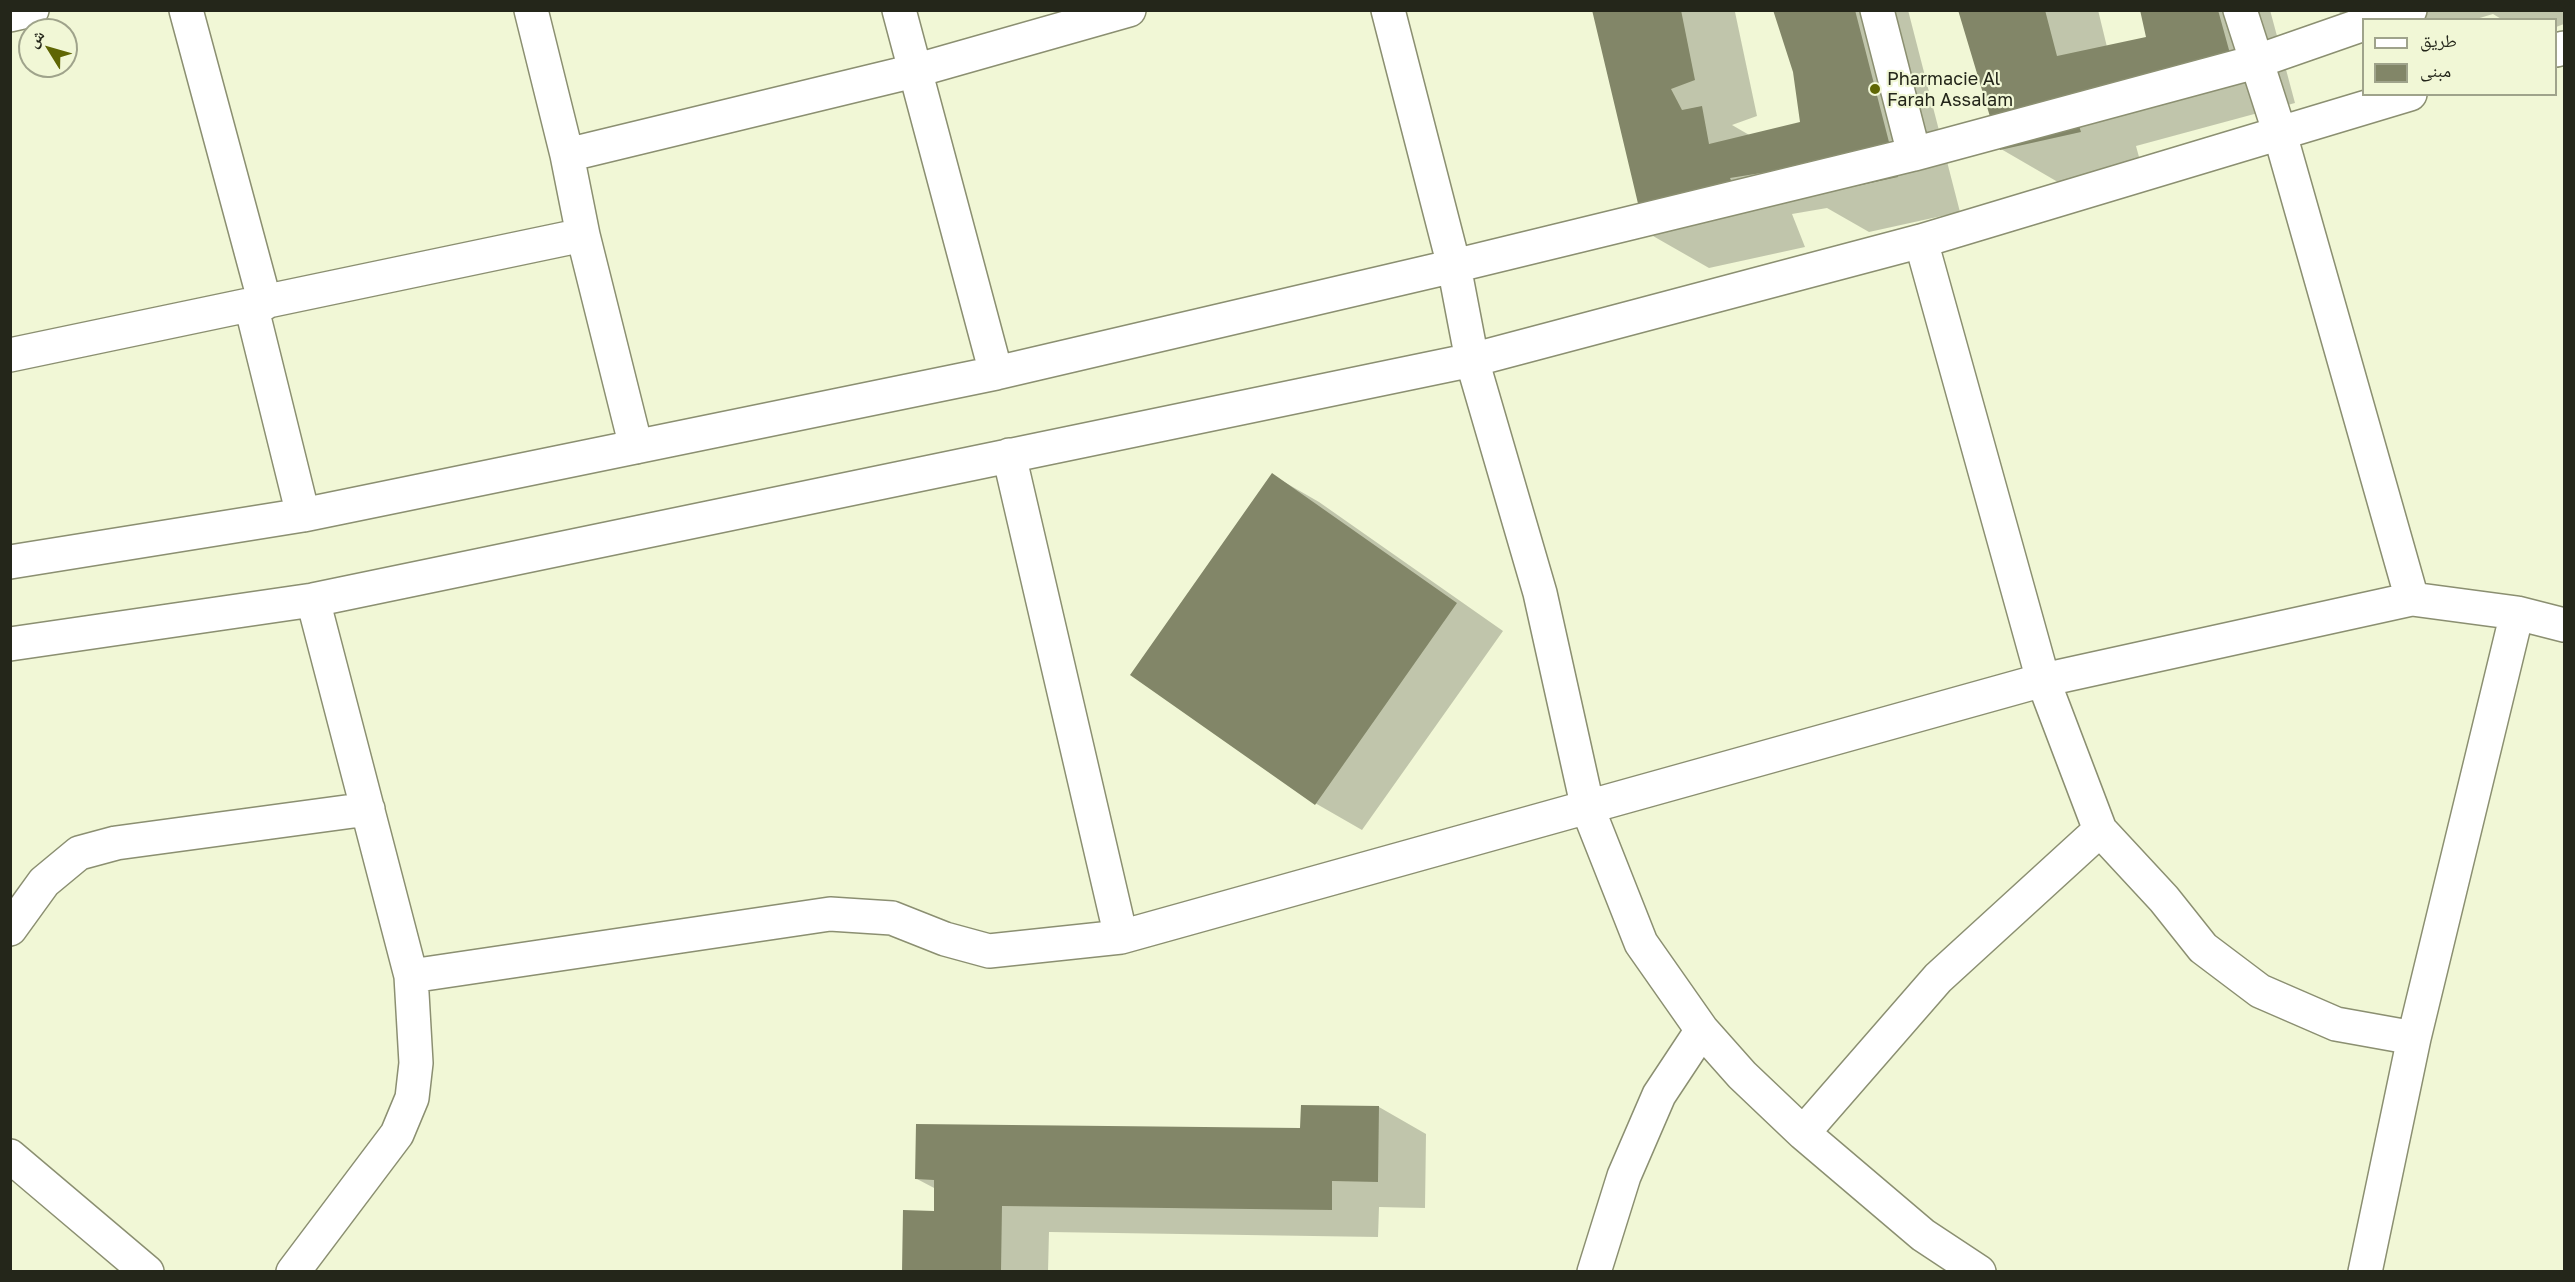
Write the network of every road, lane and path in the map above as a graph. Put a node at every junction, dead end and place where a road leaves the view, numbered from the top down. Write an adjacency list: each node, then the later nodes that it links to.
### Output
1 (32, 10): 10 (street)
2 (186, 10): 22 (street)
3 (531, 10): 18 (street)
4 (899, 10): 14 (street)
5 (1129, 10): 14 (street)
6 (1388, 10): 21 (street)
7 (1877, 10): 17 (street)
8 (2240, 10): 13 (street)
9 (2410, 10): 11 (street)
10 (10, 15)
11 (2385, 18)
12 (2362, 25): 13 (street)
13 (2255, 62): 16 (street); 17 (street)
14 (914, 71): 18 (street); 25 (street)
15 (2404, 96): 16 (street)
16 (2280, 134): 20 (street); 30 (street)
17 (1914, 154): 21 (street)
18 (567, 155): 19 (street)
19 (583, 235): 22 (street); 26 (street)
20 (1921, 241): 24 (street); 35 (street)
21 (1454, 266): 24 (street); 25 (street)
22 (258, 304): 23 (street); 28 (street)
23 (10, 355)
24 (1472, 360): 27 (street); 37 (street)
25 (996, 373): 26 (street)
26 (636, 447): 28 (street)
27 (1009, 455): 31 (street); 40 (street)
28 (303, 515): 29 (street)
29 (10, 562)
30 (2412, 599): 32 (street); 35 (street)
31 (313, 600): 34 (street); 36 (street)
32 (2517, 613): 33 (street); 43 (street)
33 (2565, 625)
34 (10, 644)
35 (2043, 680): 37 (street); 38 (street)
36 (368, 809): 39 (street); 41 (street)
37 (1588, 809): 40 (street); 42 (street)
38 (2100, 830): 43 (street); 44 (street)
39 (10, 929)
40 (1121, 937): 41 (street)
41 (411, 976): 47 (street)
42 (1702, 1030): 44 (street); 48 (street)
43 (2414, 1038): 50 (street)
44 (1803, 1133): 49 (street)
45 (10, 1156): 46 (street)
46 (147, 1272)
47 (293, 1272)
48 (1594, 1272)
49 (1979, 1272)
50 (2365, 1272)

